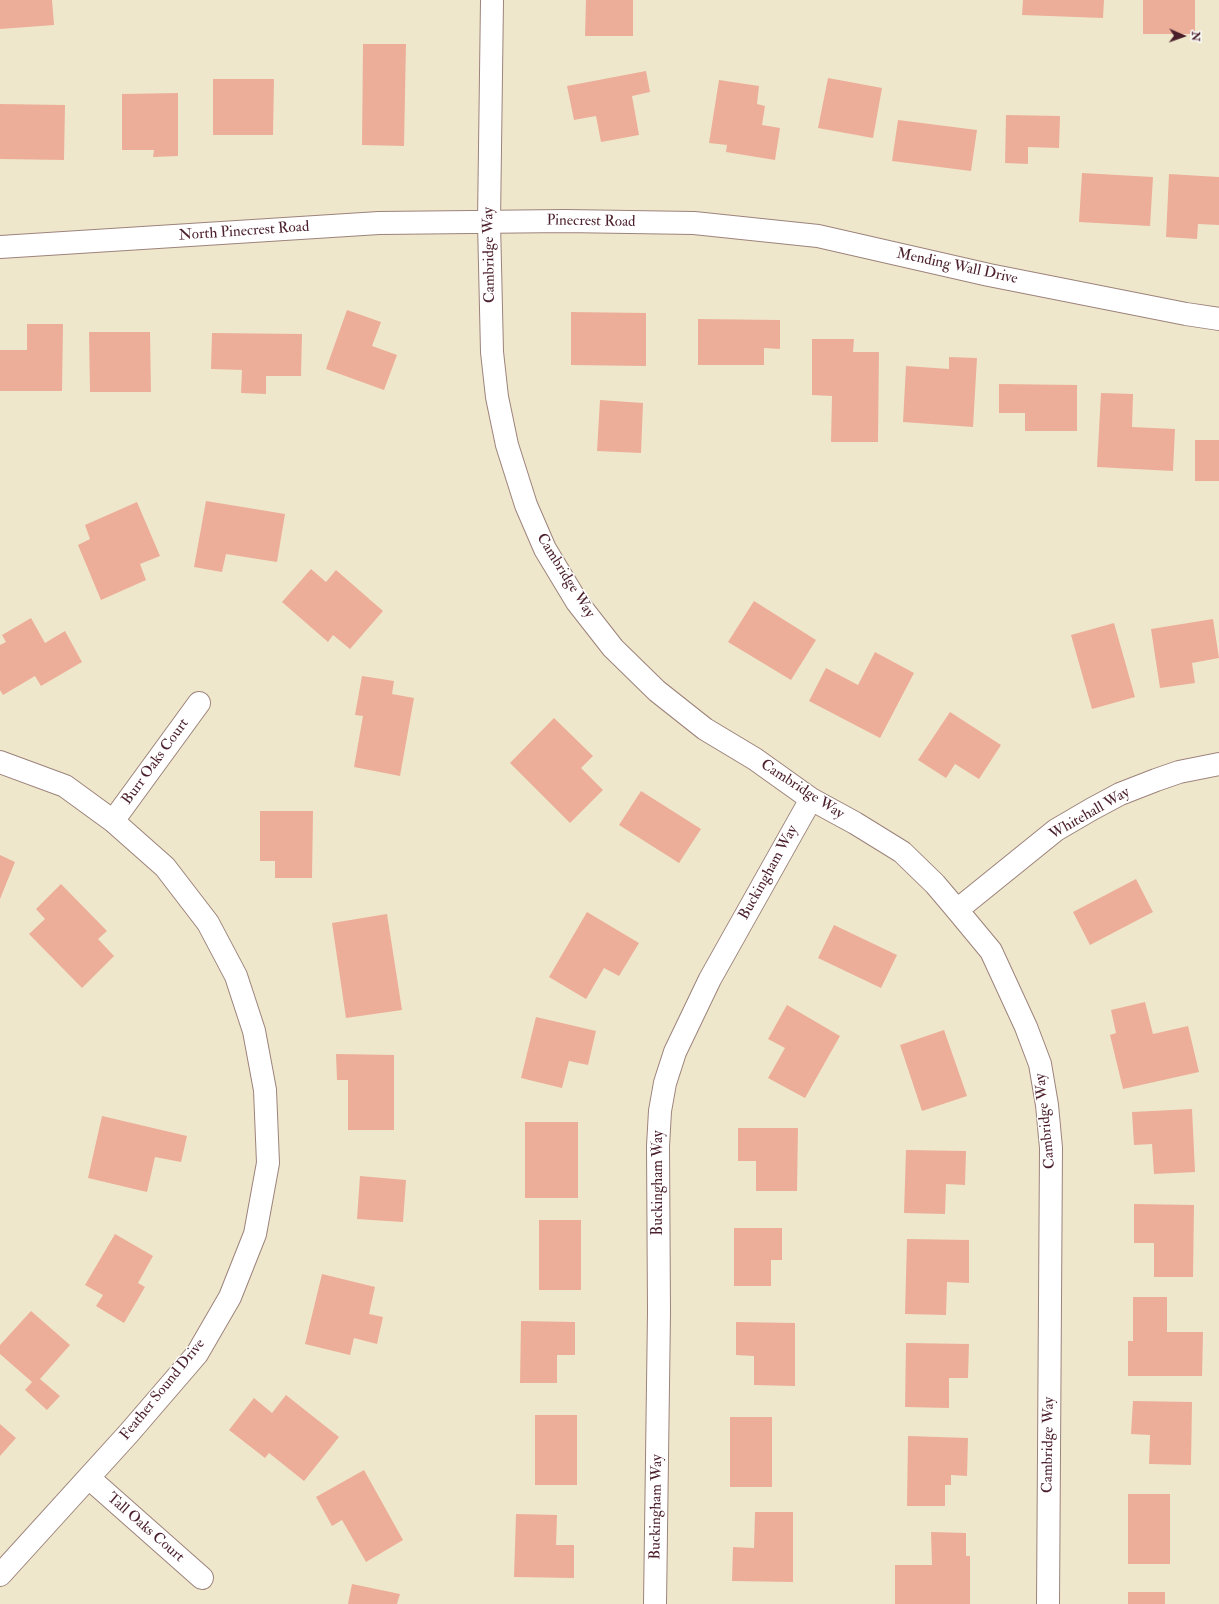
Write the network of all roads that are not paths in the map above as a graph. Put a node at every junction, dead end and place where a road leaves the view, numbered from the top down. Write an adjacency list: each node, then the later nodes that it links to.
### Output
1 (492, 0): 2 (street, Cambridge Way)
2 (489, 222): 3 (street, Pinecrest Road); 4 (street, North Pinecrest Road); 9 (street, Cambridge Way)
3 (694, 223): 5 (street, Mending Wall Drive)
4 (0, 247)
5 (1219, 319)
6 (199, 703): 10 (street, Burr Oaks Court)
7 (0, 762): 10 (street, Feather Sound Drive)
8 (1219, 764): 11 (street, Whitehall Way)
9 (811, 799): 11 (street, Cambridge Way); 15 (street, Buckingham Way)
10 (114, 820): 12 (street, Feather Sound Drive)
11 (957, 910): 16 (street, Cambridge Way)
12 (88, 1478): 13 (street, Feather Sound Drive); 14 (street, Tall Oaks Court)
13 (0, 1575)
14 (202, 1578)
15 (655, 1604)
16 (1048, 1604)

